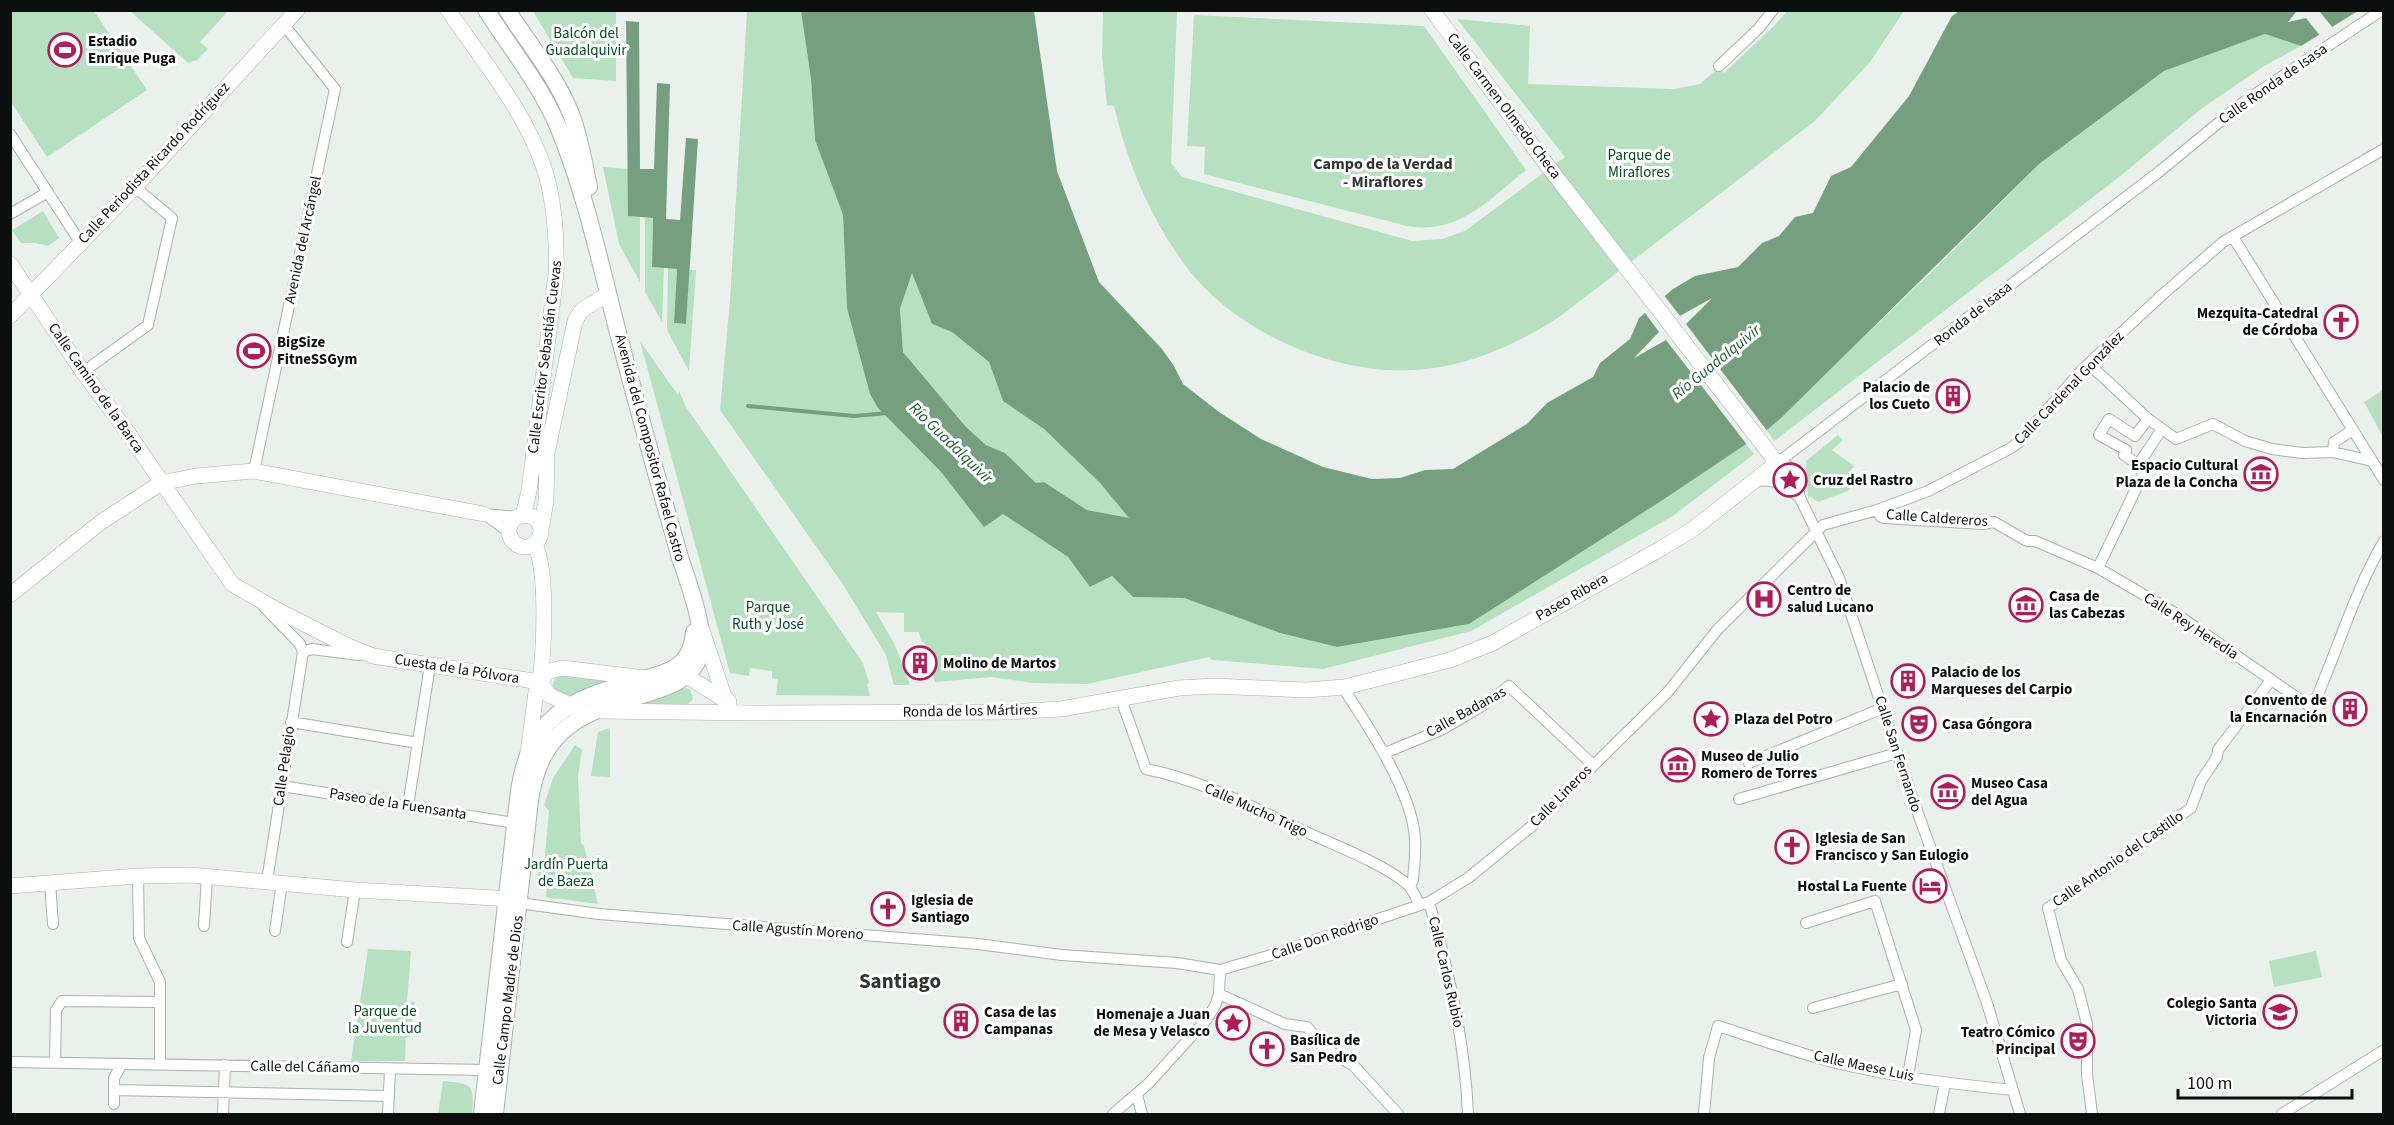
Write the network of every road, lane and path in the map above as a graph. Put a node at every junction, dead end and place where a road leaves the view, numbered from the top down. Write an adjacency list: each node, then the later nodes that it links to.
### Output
1 (297, 10): 9 (street, Calle Periodista Ricardo Rodríguez)
2 (448, 10): 39 (street, Calle Escritor Sebastián Cuevas)
3 (486, 10): 20 (main road, Avenida del Compositor Rafael Castro)
4 (507, 10): 8 (main road, Avenida del Compositor Rafael Castro)
5 (1432, 10): 29 (street, Calle Carmen Olmedo Checa)
6 (1773, 10): 10 (street)
7 (2382, 10): 13 (street, Calle Ronda de Isasa)
8 (515, 18): 20 (main road, Avenida del Compositor Rafael Castro)
9 (284, 25): 14 (street, Calle Periodista Ricardo Rodríguez); 32 (street, Avenida del Arcángel)
10 (1719, 66)
11 (10, 134): 15 (street)
12 (2384, 149): 17 (street, Calle Cardenal González)
13 (2168, 164): 29 (street, Ronda de Isasa)
14 (135, 187): 18 (street, Calle Periodista Ricardo Rodríguez); 24 (street)
15 (48, 192): 16 (street); 18 (street)
16 (10, 214)
17 (2233, 237): 23 (street, Calle Cardenal González); 27 (street)
18 (80, 242): 21 (street, Calle Periodista Ricardo Rodríguez)
19 (10, 264): 21 (street, Calle Camino de la Barca)
20 (607, 290): 42 (street, Calle Escritor Sebastián Cuevas); 48 (main road, Avenida del Compositor Rafael Castro)
21 (31, 294): 22 (street, Calle Periodista Ricardo Rodríguez); 24 (street, Calle Camino de la Barca)
22 (10, 316)
23 (2089, 364): 25 (street); 37 (street, Calle Cardenal González)
24 (83, 372): 34 (street, Calle Camino de la Barca)
25 (2147, 418): 26 (street); 31 (street)
26 (2162, 429): 28 (street); 31 (street)
27 (2353, 430): 28 (street); 30 (street)
28 (2333, 452): 30 (street)
29 (1773, 458): 35 (street, Paseo Ribera); 36 (street, Calle San Fernando)
30 (2372, 461): 33 (street)
31 (2141, 470): 45 (street)
32 (254, 471): 34 (street); 38 (street)
33 (2384, 480)
34 (161, 483): 46 (street); 47 (street, Cuesta de la Pólvora)
35 (1752, 483): 36 (street); 56 (street, Paseo Ribera)
36 (1800, 498): 40 (street, Calle San Fernando)
37 (1877, 510): 40 (street, Calle Cardenal González); 43 (street, Calle Caldereros)
38 (484, 514): 39 (street); 41 (street)
39 (521, 517): 41 (street); 42 (street)
40 (1817, 531): 60 (street, Calle San Fernando); 70 (street, Calle Lineros)
41 (509, 532): 42 (street)
42 (538, 537): 55 (street, Calle Escritor Sebastián Cuevas)
43 (2031, 541): 45 (street, Calle Rey Heredia)
44 (2384, 541): 54 (street, Calle Rey Heredia)
45 (2098, 568): 54 (street, Calle Rey Heredia)
46 (10, 595)
47 (255, 597): 49 (street, Cuesta de la Pólvora); 50 (street, Cuesta de la Pólvora)
48 (695, 610): 52 (main road, Calle Campo Madre de Dios); 58 (street)
49 (303, 652): 50 (street, Cuesta de la Pólvora); 64 (street, Calle Pelagio)
50 (373, 656): 51 (street, Cuesta de la Pólvora)
51 (430, 665): 55 (street, Cuesta de la Pólvora); 65 (street)
52 (684, 675): 53 (main road, Calle Campo Madre de Dios); 58 (street); 61 (main road, Calle Campo Madre de Dios); 62 (street)
53 (645, 678): 55 (street); 59 (main road, Calle Campo Madre de Dios)
54 (2271, 680): 121 (street, Calle Antonio del Castillo)
55 (540, 682): 59 (street); 66 (street, Calle Campo Madre de Dios)
56 (1345, 687): 57 (street, Ronda de los Mártires); 67 (street)
57 (1121, 699): 63 (street, Ronda de los Mártires); 80 (street, Calle Mucho Trigo)
58 (729, 702): 63 (street)
59 (568, 706): 61 (street, Ronda de los Mártires); 66 (main road, Calle Campo Madre de Dios)
60 (1883, 708): 68 (street, Calle San Fernando); 69 (street)
61 (592, 711): 62 (street, Ronda de los Mártires); 82 (main road, Calle Campo Madre de Dios)
62 (689, 711): 63 (street, Ronda de los Mártires)
63 (755, 713)
64 (291, 722): 65 (street); 71 (street, Calle Pelagio)
65 (418, 743): 73 (street)
66 (528, 752): 74 (main road, Calle Campo Madre de Dios)
67 (1385, 753): 70 (street, Calle Badanas); 80 (street)
68 (1897, 753): 72 (street); 105 (street, Calle San Fernando)
69 (1749, 763)
70 (1592, 764): 83 (street, Calle Lineros)
71 (282, 786): 73 (street, Paseo de la Fuensanta); 77 (street, Calle Pelagio)
72 (1739, 799)
73 (408, 806): 74 (street, Paseo de la Fuensanta)
74 (515, 823): 82 (main road, Calle Campo Madre de Dios)
75 (138, 876): 76 (street); 78 (street); 92 (street)
76 (207, 876): 77 (street); 86 (street)
77 (274, 882): 81 (street); 87 (street, Calle Pelagio)
78 (50, 883): 79 (street); 85 (street)
79 (10, 886)
80 (1410, 886): 83 (street)
81 (361, 891): 82 (street); 88 (street)
82 (513, 901): 89 (street, Calle Agustín Moreno); 101 (main road, Calle Campo Madre de Dios); 113 (main road, Calle Campo Madre de Dios)
83 (1424, 903): 89 (street, Calle Don Rodrigo); 117 (street, Calle Carlos Rubio)
84 (1806, 922): 90 (street)
85 (52, 924)
86 (204, 926)
87 (275, 931)
88 (347, 942)
89 (1220, 970): 91 (street)
90 (1902, 984): 93 (street); 102 (street)
91 (1220, 994): 107 (street); 116 (street)
92 (160, 1002): 96 (street); 98 (street)
93 (1813, 1008)
94 (2384, 1050): 122 (street)
95 (10, 1062): 96 (street, Calle del Cáñamo)
96 (55, 1062): 97 (street, Calle del Cáñamo)
97 (122, 1064): 98 (street, Calle del Cáñamo); 104 (street)
98 (160, 1065): 99 (street, Calle del Cáñamo)
99 (225, 1065): 100 (street, Calle del Cáñamo); 106 (street)
100 (390, 1069): 101 (street, Calle del Cáñamo); 108 (street)
101 (487, 1070): 112 (main road, Calle Campo Madre de Dios)
102 (1908, 1076): 103 (street, Calle Maese Luis); 118 (street, Calle Maese Luis)
103 (1945, 1083): 105 (street, Calle Maese Luis); 119 (street)
104 (114, 1090): 106 (street, Calle del Cáñamo); 109 (street)
105 (2013, 1090): 120 (street, Calle San Fernando)
106 (224, 1093): 108 (street, Calle del Cáñamo); 110 (street)
107 (1137, 1095): 114 (street); 115 (street)
108 (389, 1096): 111 (street)
109 (114, 1104)
110 (223, 1114)
111 (388, 1114)
112 (482, 1114)
113 (495, 1114)
114 (1113, 1114)
115 (1142, 1114)
116 (1398, 1114)
117 (1468, 1114)
118 (1704, 1114)
119 (1939, 1114)
120 (2020, 1114)
121 (2092, 1114)
122 (2282, 1114)

